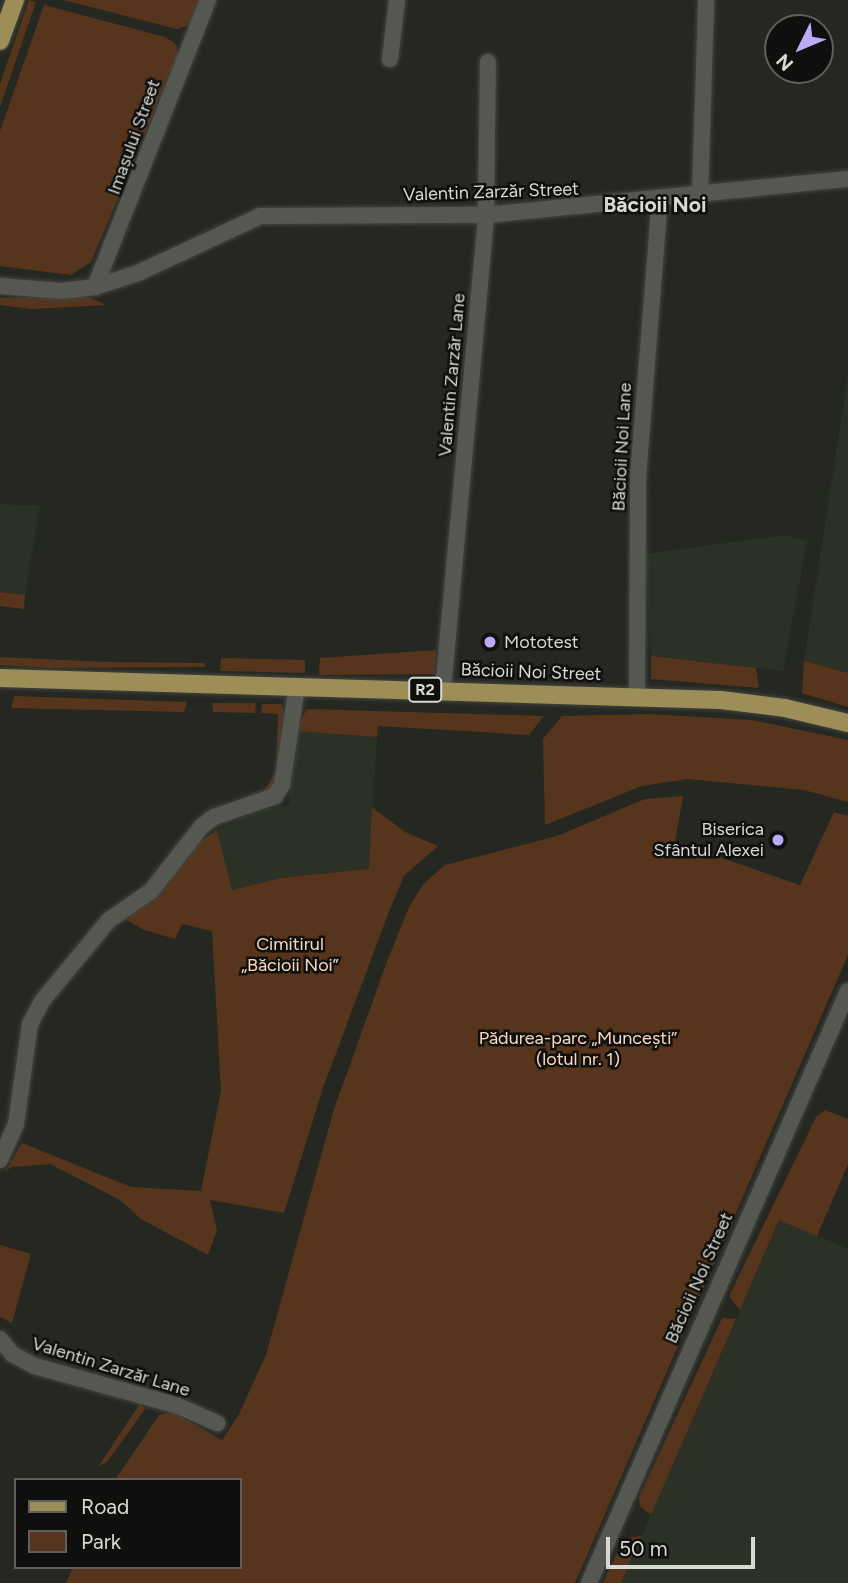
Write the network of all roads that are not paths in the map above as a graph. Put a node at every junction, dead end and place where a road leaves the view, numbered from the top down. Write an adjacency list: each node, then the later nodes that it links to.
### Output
1 (15, 0): 5 (main road)
2 (208, 0): 13 (street, Imașului Street)
3 (397, 0): 6 (street)
4 (706, 0): 9 (street)
5 (0, 41)
6 (390, 60)
7 (488, 62): 11 (street, Valentin Zarzăr Lane)
8 (848, 180): 9 (street, Valentin Zarzăr Street)
9 (700, 196): 10 (street, Valentin Zarzăr Street)
10 (660, 200): 11 (street, Valentin Zarzăr Street); 17 (street, Băcioii Noi Lane)
11 (486, 215): 13 (street, Valentin Zarzăr Street); 16 (street, Valentin Zarzăr Lane)
12 (0, 286): 13 (street)
13 (95, 287)
14 (0, 678): 15 (main road, Băcioii Noi Street / R2)
15 (297, 686): 16 (main road, Băcioii Noi Street / R2); 20 (street)
16 (443, 690): 17 (main road, Băcioii Noi Street / R2)
17 (638, 696): 18 (main road, Băcioii Noi Street / R2)
18 (848, 723)
19 (848, 991): 23 (street, Băcioii Noi Street)
20 (0, 1160)
21 (0, 1339): 22 (street, Valentin Zarzăr Lane)
22 (217, 1423)
23 (589, 1583)

